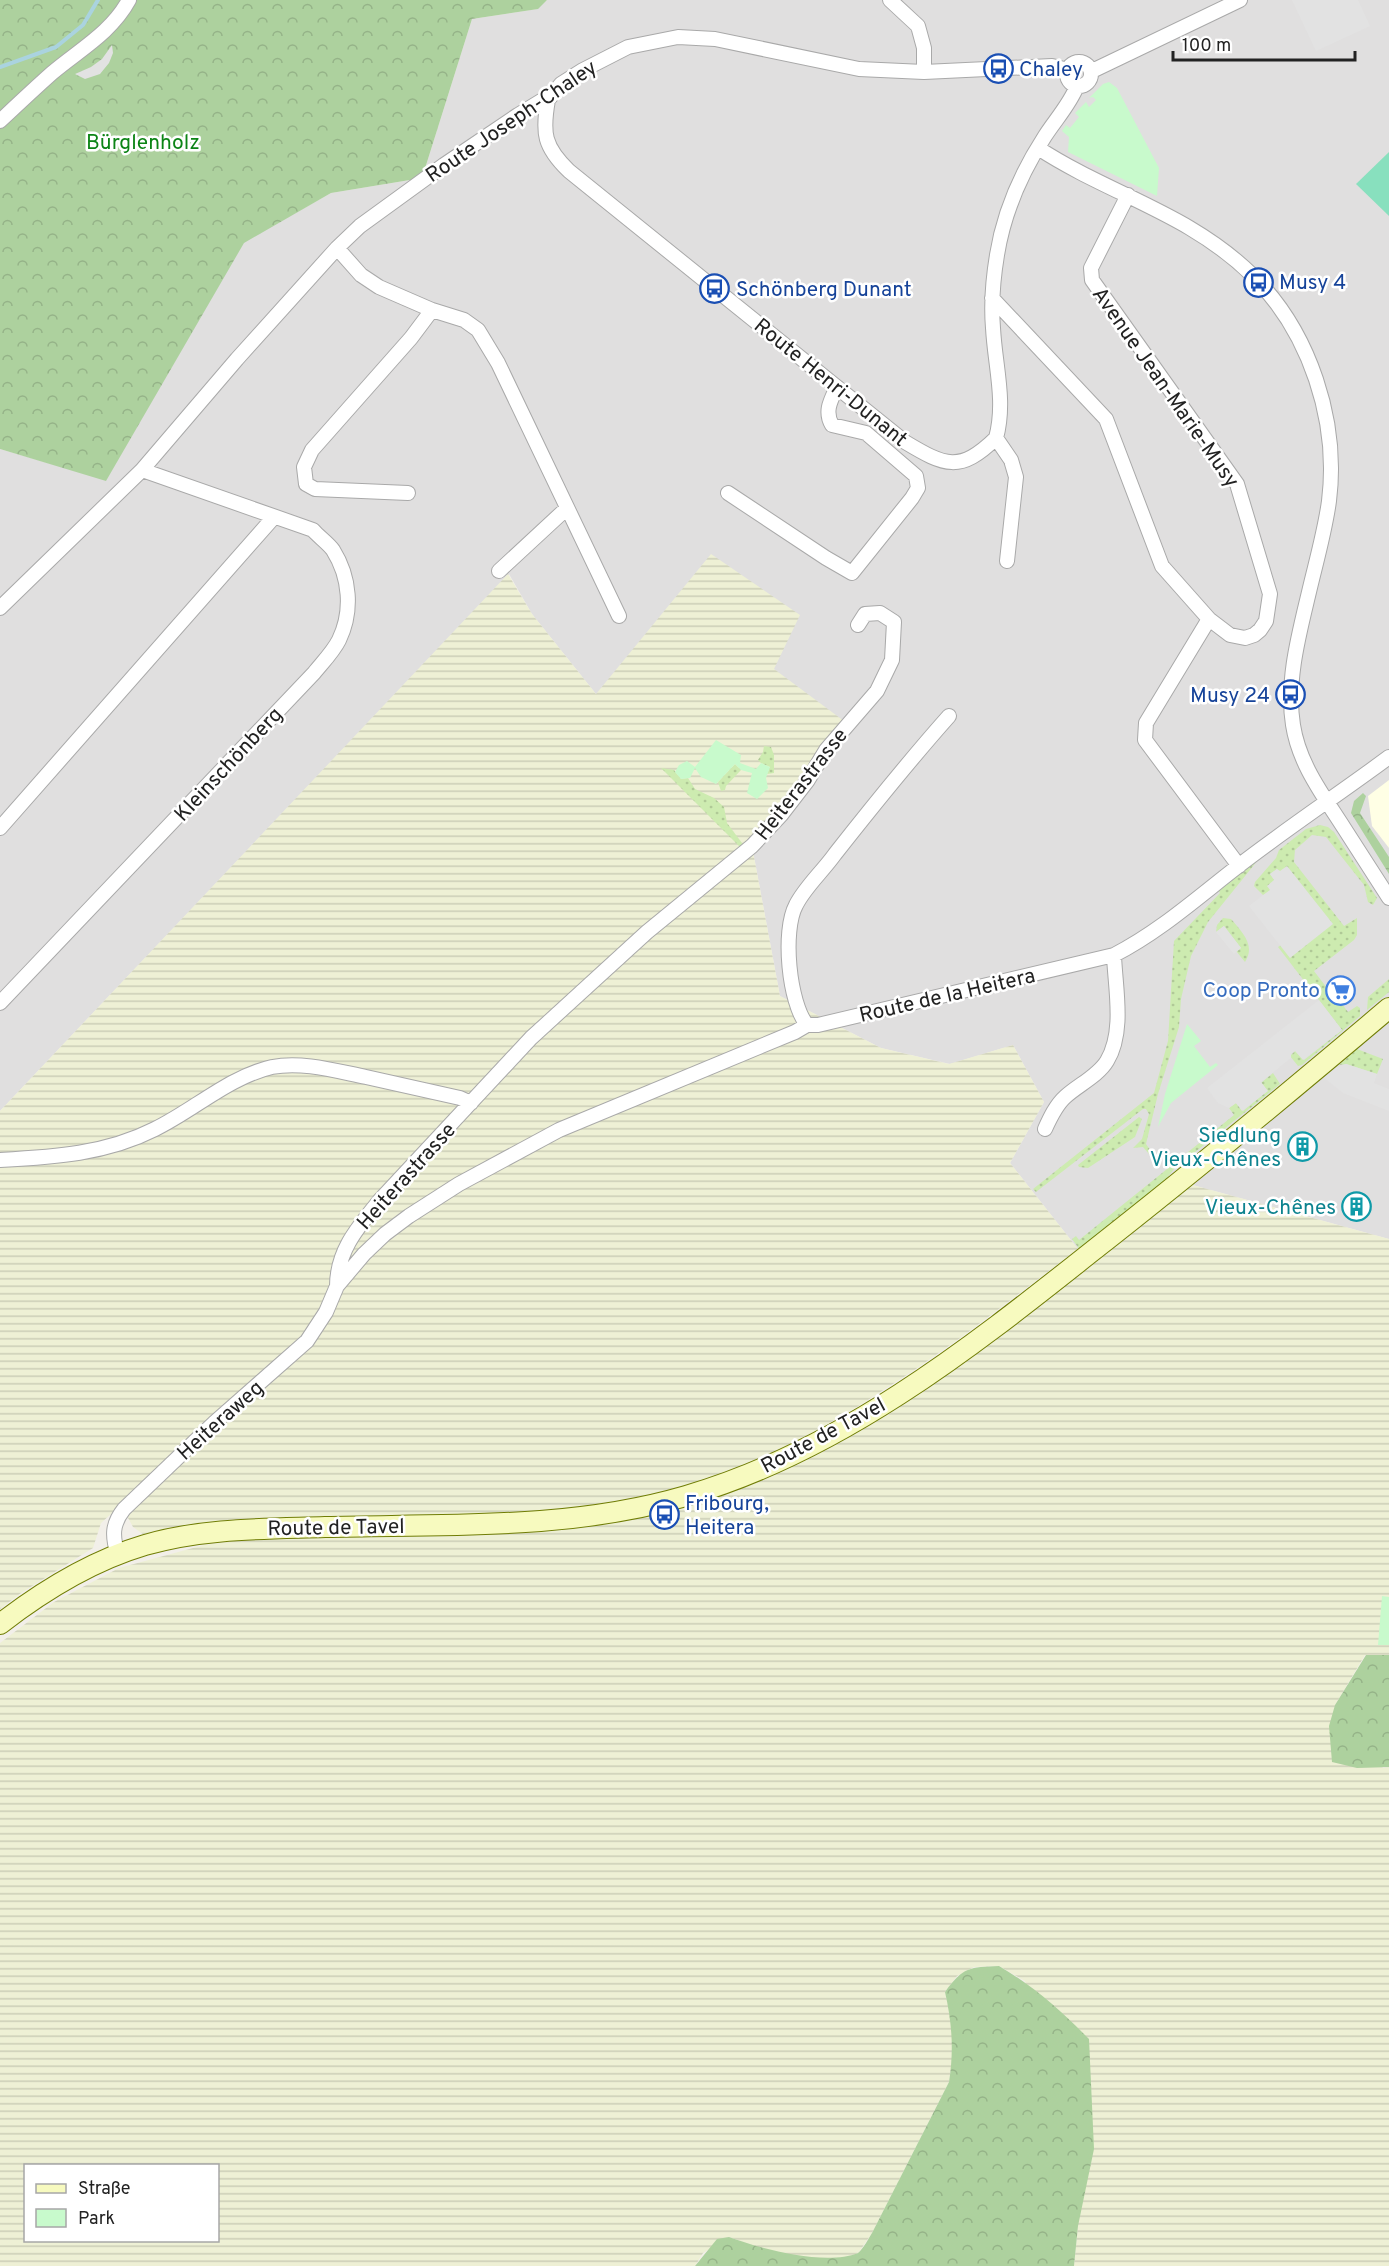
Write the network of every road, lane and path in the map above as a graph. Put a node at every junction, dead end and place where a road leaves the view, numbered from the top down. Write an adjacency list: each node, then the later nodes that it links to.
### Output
1 (129, 0): 9 (street)
2 (890, 0): 6 (street)
3 (1231, 2): 5 (street)
4 (1068, 70): 5 (street, Route Joseph-Chaley); 6 (street, Route Joseph-Chaley); 7 (street)
5 (1092, 71): 7 (street)
6 (924, 72): 8 (street, Route Joseph-Chaley)
7 (1077, 86): 10 (street)
8 (548, 100): 12 (street, Route Joseph-Chaley); 15 (street, Route Henri-Dunant)
9 (0, 121)
10 (1038, 148): 11 (street); 13 (street)
11 (1128, 195): 26 (street, Avenue Jean-Marie-Musy); 30 (street)
12 (337, 248): 14 (street); 17 (street, Route Joseph-Chaley)
13 (992, 298): 16 (street); 26 (street, Avenue Jean-Marie-Musy)
14 (432, 310): 18 (street); 20 (street)
15 (837, 387): 16 (street, Route Henri-Dunant); 19 (street)
16 (996, 438): 22 (street)
17 (142, 470): 21 (street, Kleinschönberg); 24 (street)
18 (408, 493)
19 (728, 493)
20 (566, 508): 23 (street); 25 (street)
21 (274, 517): 31 (street); 35 (street, Kleinschönberg)
22 (1007, 561)
23 (499, 572)
24 (0, 608)
25 (619, 616)
26 (1209, 619): 32 (street)
27 (858, 625): 38 (street, Heiterastrasse)
28 (949, 716): 37 (street)
29 (1389, 757): 30 (street, Route de la Heitera)
30 (1327, 803): 32 (street, Route de la Heitera); 33 (street)
31 (0, 828)
32 (1239, 866): 34 (street, Route de la Heitera)
33 (1389, 898)
34 (1114, 955): 37 (street, Route de la Heitera); 39 (street)
35 (0, 1004)
36 (1389, 1008): 42 (main road, Route de Tavel)
37 (807, 1025): 41 (street, Heiterastrasse)
38 (471, 1103): 40 (street); 41 (street, Heiterastrasse)
39 (1045, 1128)
40 (0, 1160)
41 (337, 1286): 42 (street, Heiteraweg)
42 (117, 1555): 43 (main road, Route de Tavel)
43 (0, 1624)

